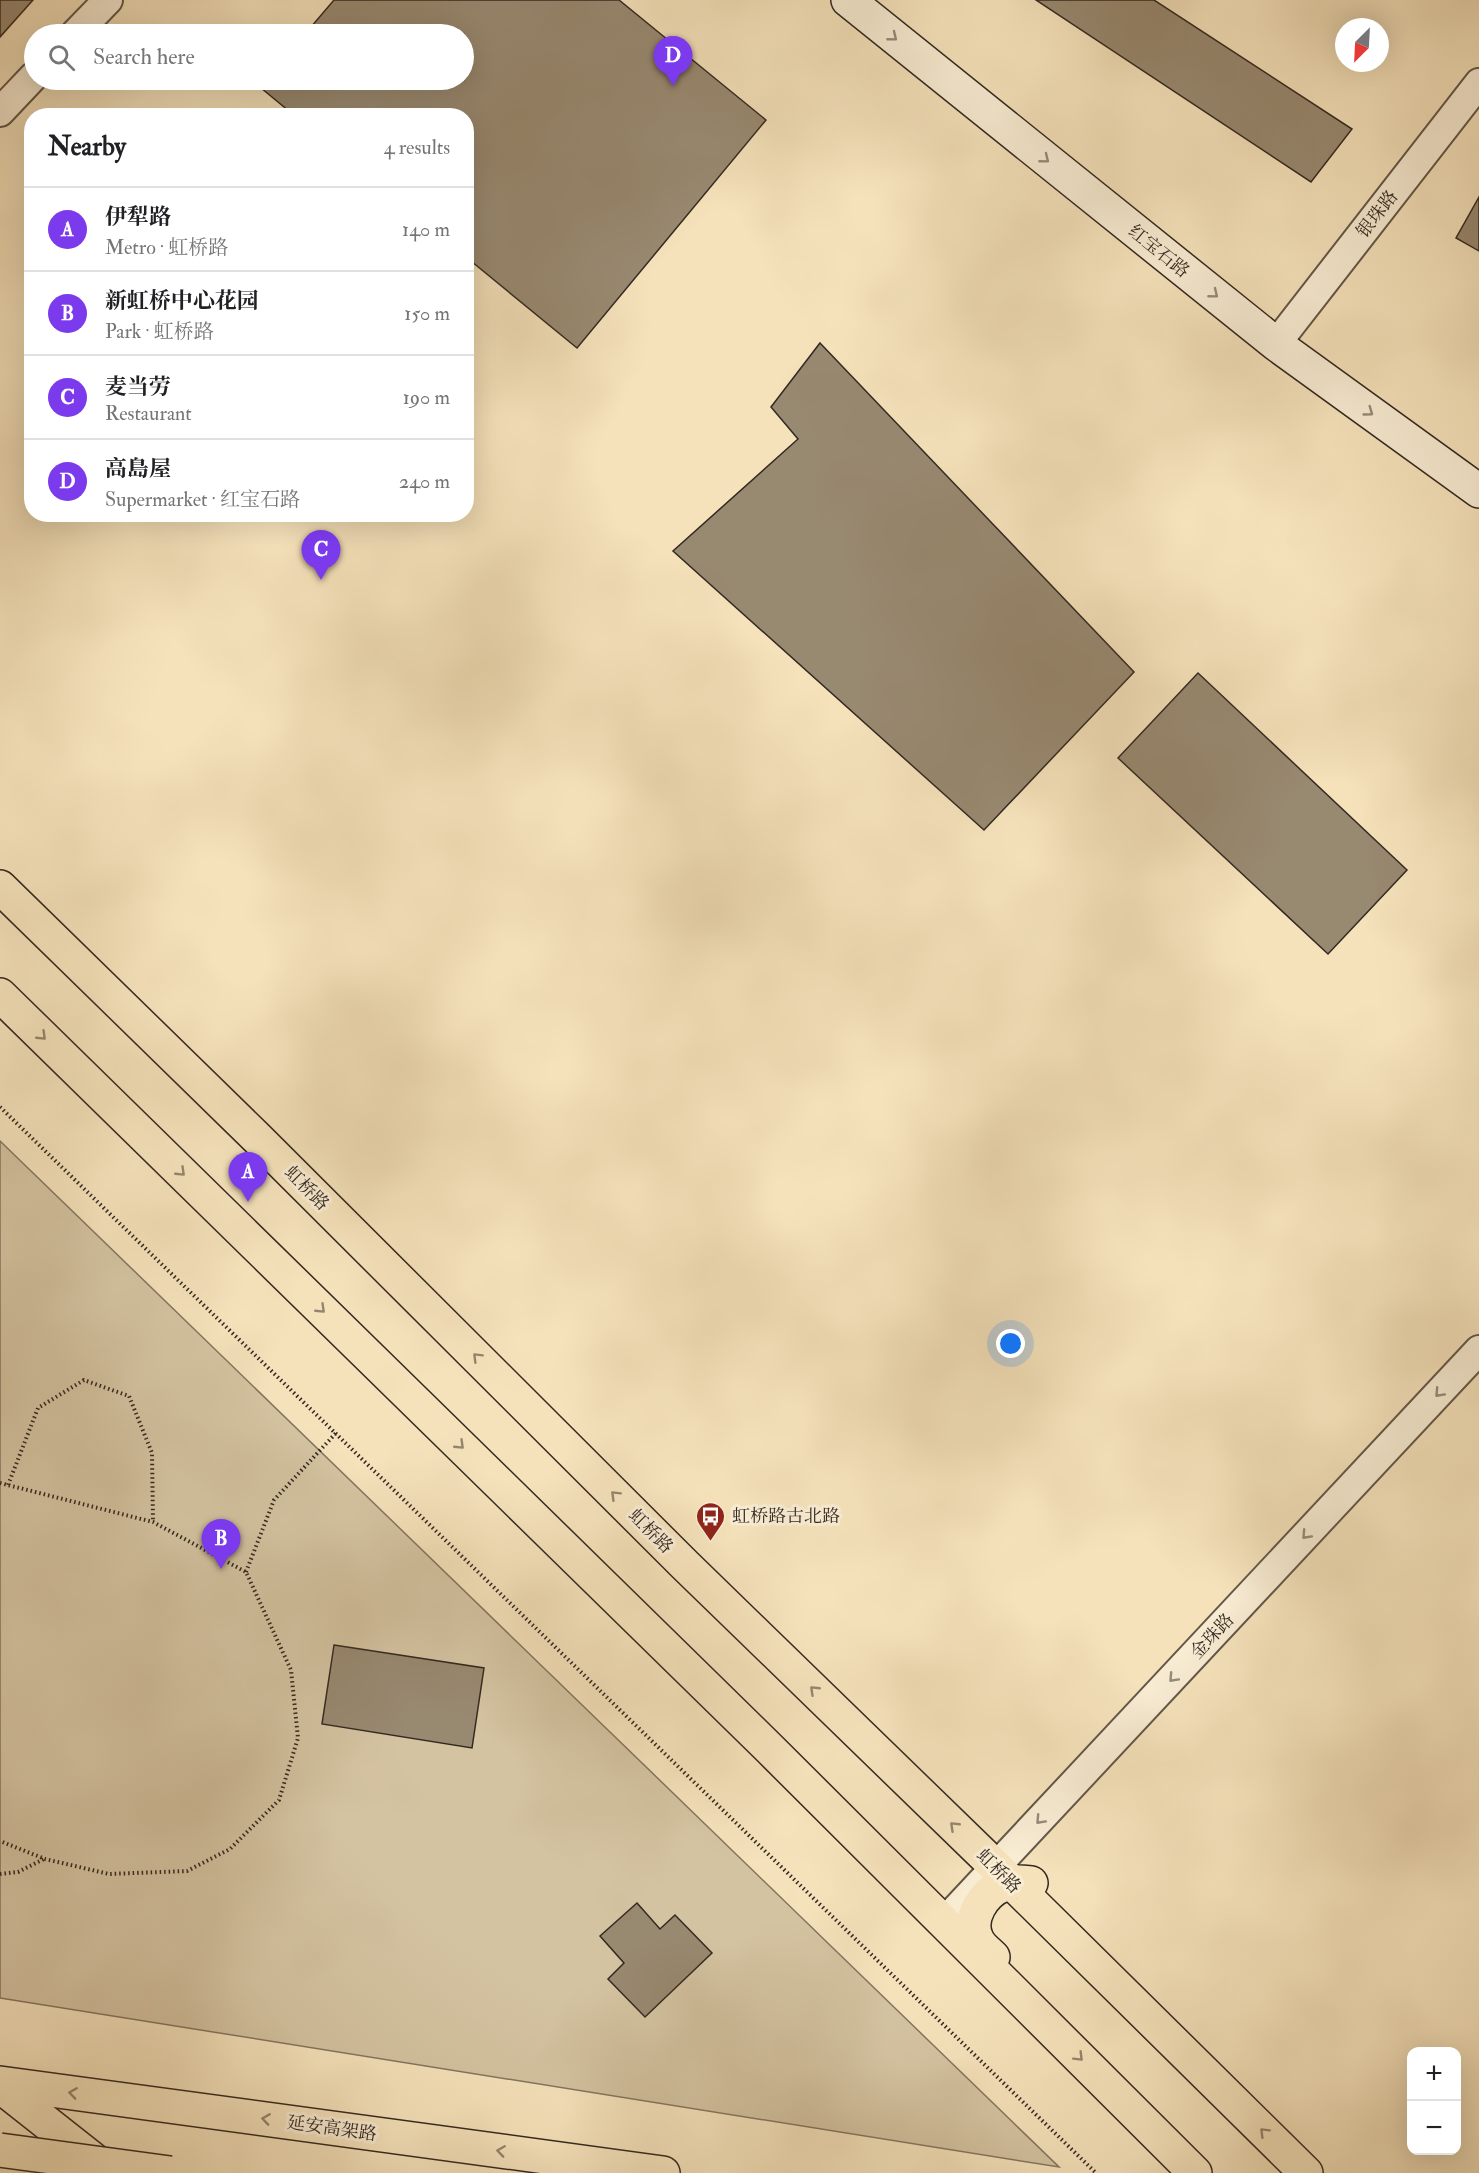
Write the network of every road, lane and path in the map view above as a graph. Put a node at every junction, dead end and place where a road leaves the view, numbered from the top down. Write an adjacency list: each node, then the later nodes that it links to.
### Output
1 (108, 0): 3 (street)
2 (848, 0): 7 (street, 红宝石路, one-way to 7)
3 (85, 24)
4 (1479, 83): 7 (street, 银珠路)
5 (24, 87): 6 (street)
6 (0, 112)
7 (1276, 344): 8 (street, 红宝石路, one-way to 8)
8 (1479, 491)
9 (0, 887): 21 (main road, 虹桥路, one-way to 9)
10 (0, 995): 22 (main road, one-way to 22)
11 (0, 1107): 13 (path)
12 (1479, 1350): 21 (street, 金珠路, one-way to 21)
13 (336, 1433): 17 (path); 29 (path)
14 (0, 1483): 15 (path)
15 (8, 1485): 16 (path); 16 (path)
16 (153, 1522): 17 (path)
17 (246, 1572): 19 (path)
18 (0, 1841): 19 (path)
19 (45, 1859): 20 (path)
20 (0, 1874)
21 (1004, 1875): 22 (street, 金珠路); 23 (main road); 31 (main road, one-way to 21)
22 (944, 1922): 23 (main road)
23 (1038, 2016): 30 (main road, one-way to 30)
24 (0, 2084): 26 (main road); 28 (main road, 延安高架路, one-way to 24)
25 (0, 2150): 27 (main road, bridge)
26 (110, 2173)
27 (170, 2173)
28 (663, 2173)
29 (1096, 2173)
30 (1195, 2173)
31 (1306, 2173)

